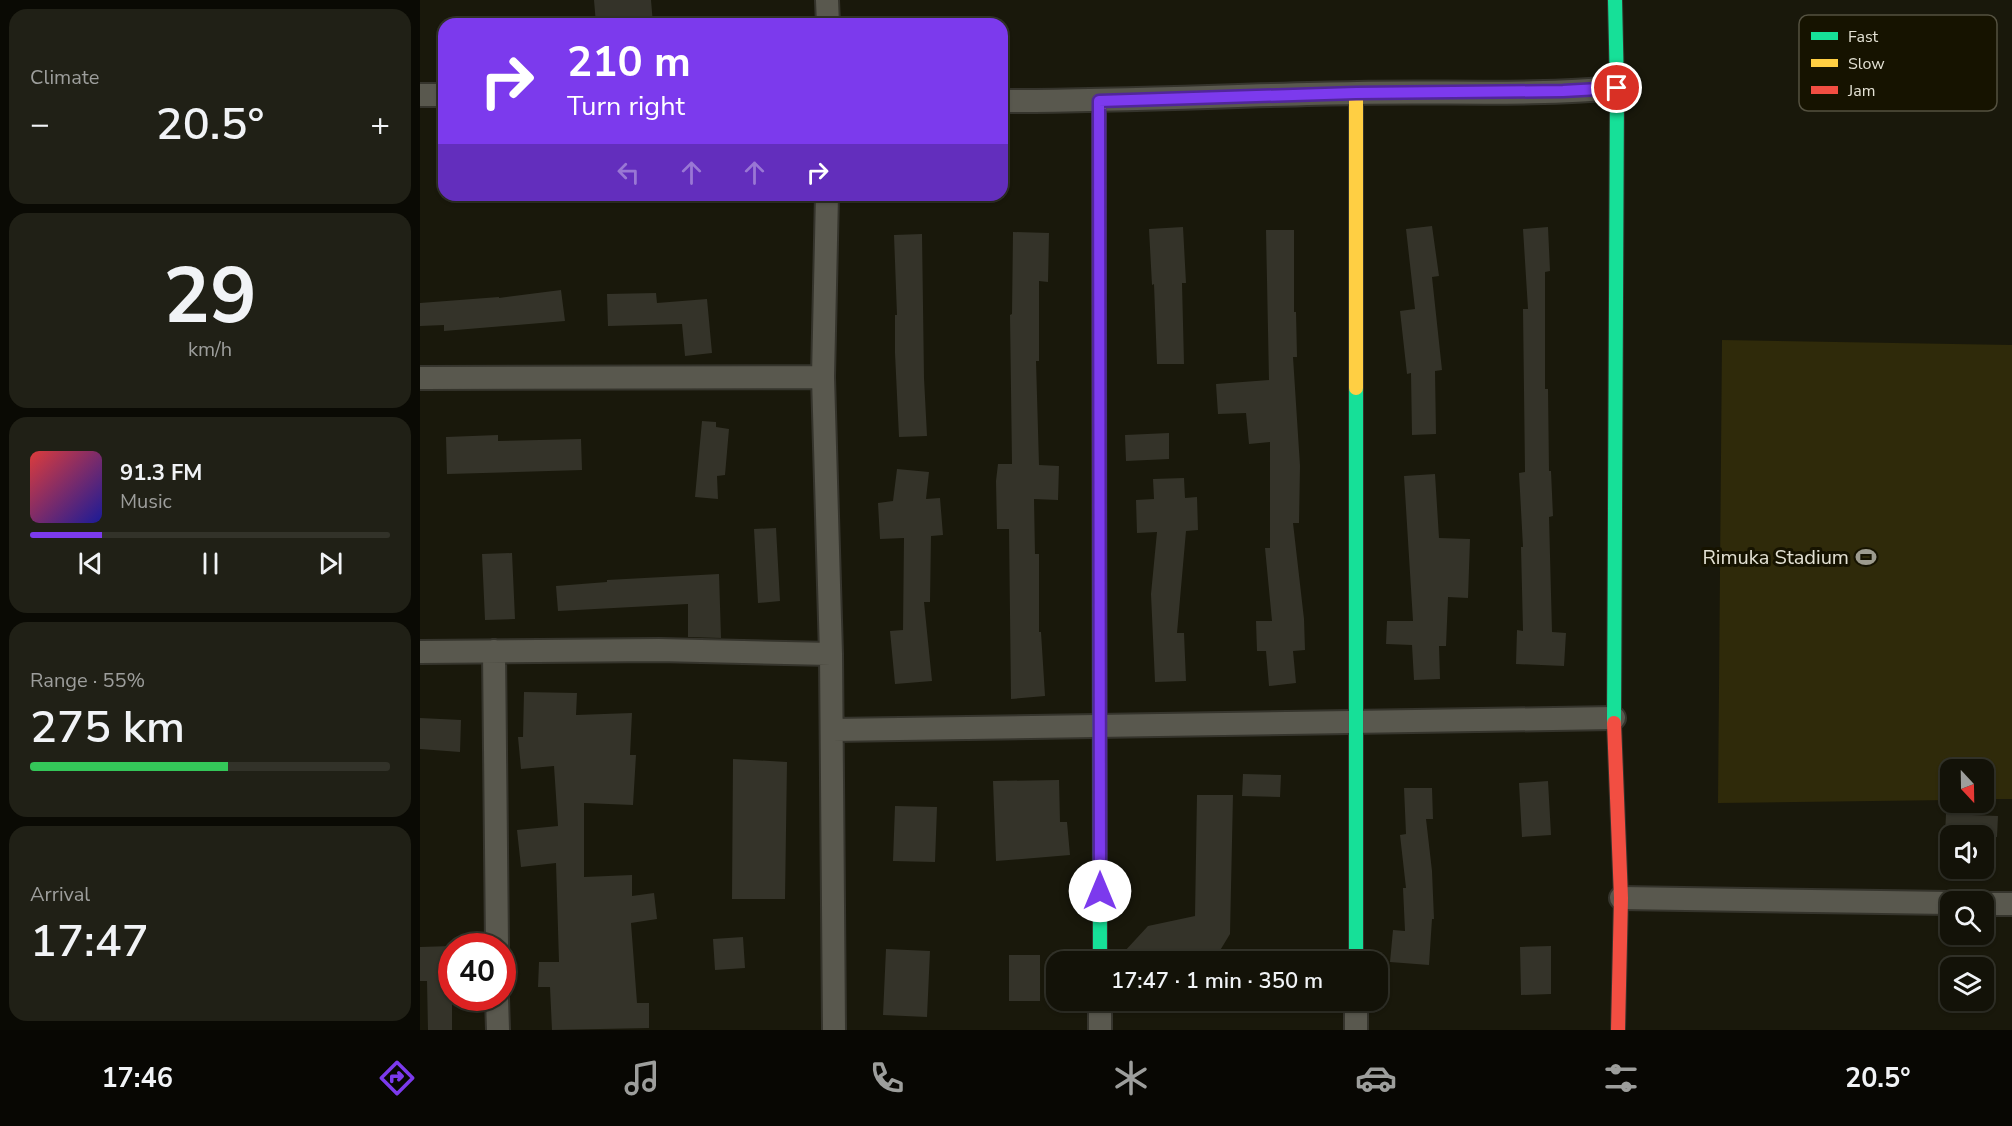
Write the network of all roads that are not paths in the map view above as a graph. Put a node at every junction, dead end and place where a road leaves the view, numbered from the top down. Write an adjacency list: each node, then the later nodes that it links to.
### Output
1 (827, 0): 3 (street)
2 (1615, 0): 4 (street)
3 (828, 18)
4 (1617, 88): 5 (street); 16 (street)
5 (1356, 93): 9 (street); 17 (street)
6 (420, 95): 7 (street)
7 (438, 96)
8 (1008, 101): 9 (street)
9 (1099, 101): 18 (street)
10 (827, 201): 11 (street)
11 (823, 376): 12 (street); 15 (street)
12 (420, 378)
13 (494, 651): 14 (street); 15 (street); 24 (street)
14 (420, 652)
15 (831, 654): 19 (street)
16 (1614, 718): 17 (street); 20 (street)
17 (1356, 722): 18 (street); 26 (street)
18 (1099, 726): 19 (street); 25 (street)
19 (832, 730): 31 (street)
20 (1621, 898): 21 (street); 34 (street)
21 (1940, 903)
22 (1994, 904): 23 (street)
23 (2012, 904)
24 (497, 933)
25 (1100, 951)
26 (1356, 951)
27 (497, 1011): 30 (street)
28 (1100, 1011): 32 (street)
29 (1356, 1011): 33 (street)
30 (498, 1030)
31 (834, 1030)
32 (1100, 1030)
33 (1356, 1030)
34 (1618, 1030)

